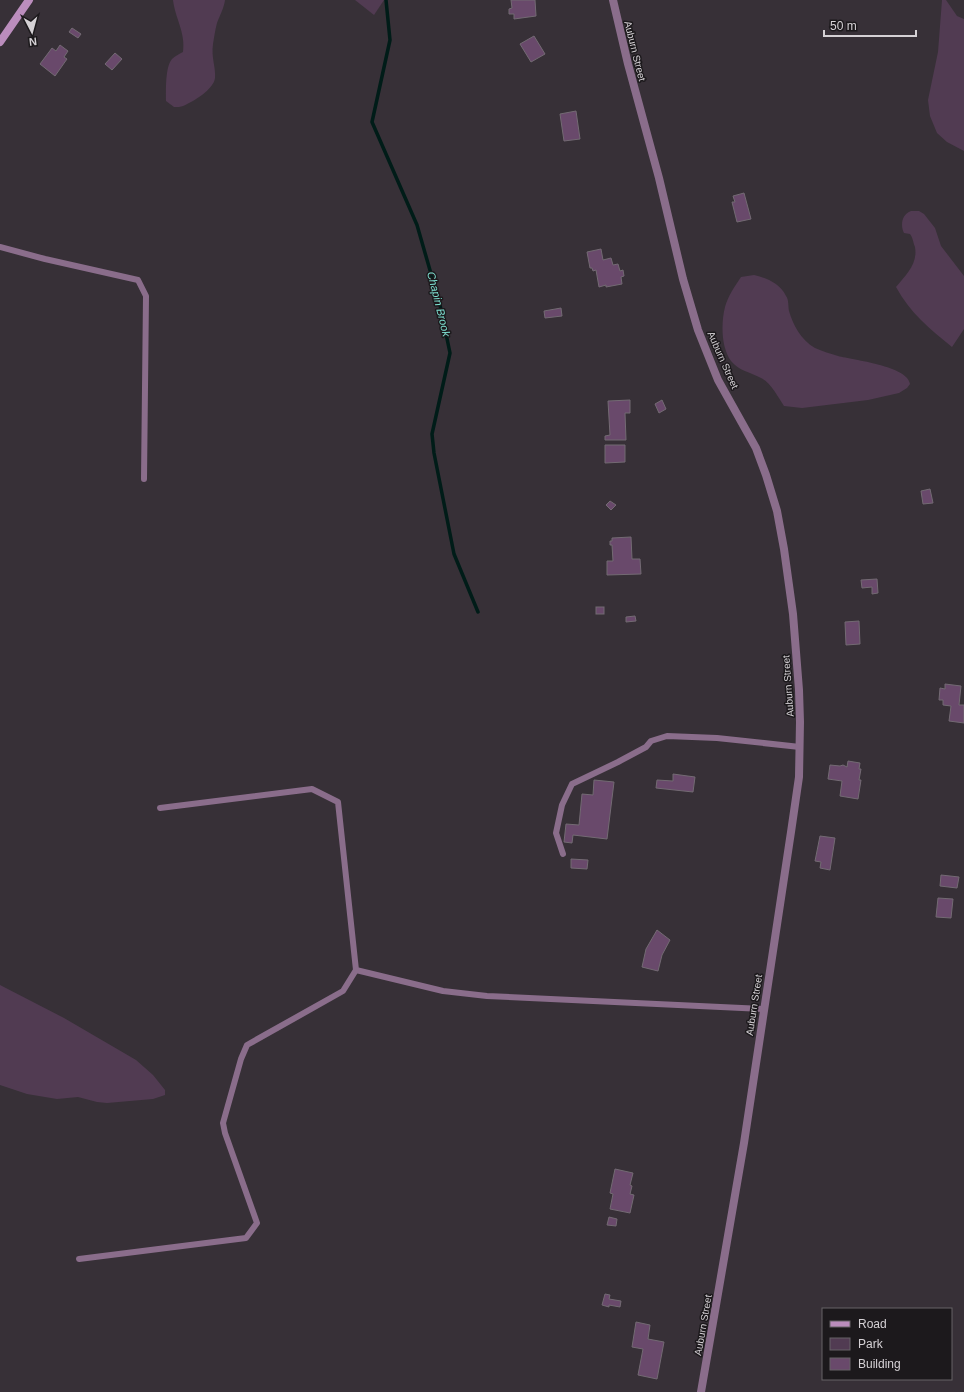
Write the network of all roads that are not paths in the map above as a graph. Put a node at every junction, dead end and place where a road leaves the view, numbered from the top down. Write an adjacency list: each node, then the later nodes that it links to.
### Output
1 (29, 0): 3 (main road)
2 (613, 0): 6 (street, Auburn Street)
3 (0, 42)
4 (0, 247): 5 (lane)
5 (144, 479)
6 (800, 747): 8 (lane); 10 (street, Auburn Street)
7 (160, 808): 9 (lane)
8 (563, 854)
9 (356, 970): 10 (lane); 11 (lane)
10 (763, 1008): 12 (street, Auburn Street)
11 (79, 1259)
12 (702, 1392)

